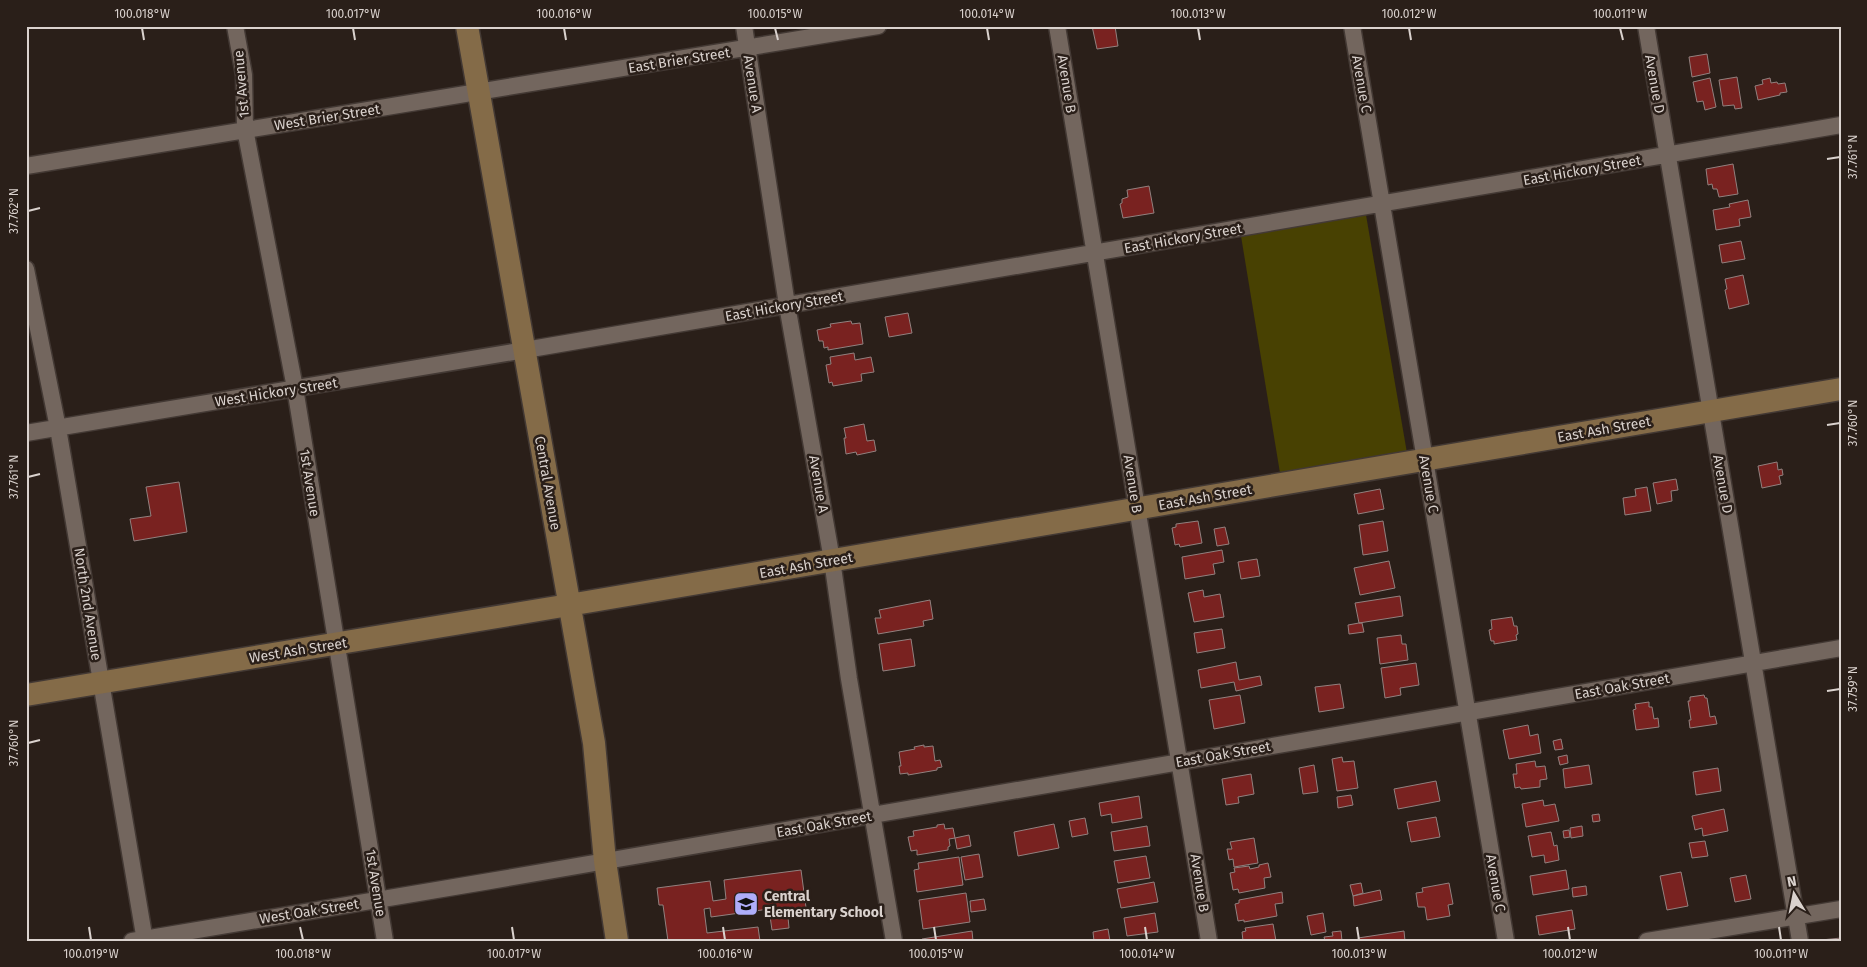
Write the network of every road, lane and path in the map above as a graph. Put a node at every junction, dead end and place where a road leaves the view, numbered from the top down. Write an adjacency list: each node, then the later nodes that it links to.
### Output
1 (235, 26): 11 (street, 1st Avenue)
2 (467, 26): 9 (street, Central Avenue)
3 (744, 26): 8 (street, Avenue A)
4 (878, 26): 8 (street, East Brier Street)
5 (1057, 26): 15 (street, Avenue B)
6 (1352, 26): 14 (street, Avenue C)
7 (1646, 26): 12 (street, Avenue D)
8 (748, 48): 9 (street, East Brier Street); 17 (street, Avenue A)
9 (479, 93): 11 (street, West Brier Street); 18 (street, Central Avenue)
10 (1841, 125): 12 (street, East Hickory Street)
11 (245, 129): 13 (street, West Brier Street); 19 (street, 1st Avenue)
12 (1667, 155): 14 (street, East Hickory Street); 21 (street, Avenue D)
13 (26, 166)
14 (1382, 204): 15 (street, East Hickory Street); 24 (street, Avenue C)
15 (1095, 253): 17 (street, East Hickory Street); 25 (street, Avenue B)
16 (26, 269): 22 (street, North 2nd Avenue)
17 (787, 305): 18 (street, East Hickory Street); 26 (street, Avenue A)
18 (525, 350): 19 (street, West Hickory Street); 27 (street, Central Avenue)
19 (295, 388): 22 (street, West Hickory Street); 28 (street, 1st Avenue)
20 (1841, 389): 21 (street, East Ash Street)
21 (1711, 411): 24 (street, East Ash Street); 30 (street, Avenue D)
22 (58, 428): 23 (street, West Hickory Street); 31 (street, North 2nd Avenue)
23 (26, 433)
24 (1425, 460): 25 (street, East Ash Street); 33 (street, Avenue C)
25 (1137, 509): 26 (street, East Ash Street); 34 (street, Avenue B)
26 (832, 560): 27 (street, East Ash Street); 35 (street, Avenue A)
27 (570, 605): 28 (street, West Ash Street); 36 (street, Central Avenue)
28 (337, 643): 31 (street, West Ash Street); 37 (street, 1st Avenue)
29 (1841, 648): 30 (street, East Oak Street)
30 (1753, 663): 33 (street, East Oak Street); 39 (street, Avenue D)
31 (101, 683): 32 (street, West Ash Street); 40 (street, North 2nd Avenue)
32 (26, 695)
33 (1468, 712): 34 (street, East Oak Street); 45 (street, Avenue C)
34 (1180, 762): 35 (street, East Oak Street); 44 (street, Avenue B)
35 (873, 815): 36 (street, East Oak Street); 43 (street, Avenue A)
36 (605, 861): 37 (street, West Oak Street); 42 (street, Central Avenue)
37 (379, 900): 40 (street, West Oak Street); 41 (street, 1st Avenue)
38 (1841, 909): 39 (street)
39 (1796, 916): 46 (street); 47 (street, Avenue D)
40 (140, 940)
41 (385, 941)
42 (617, 941)
43 (894, 941)
44 (1209, 941)
45 (1506, 941)
46 (1647, 941)
47 (1800, 941)

